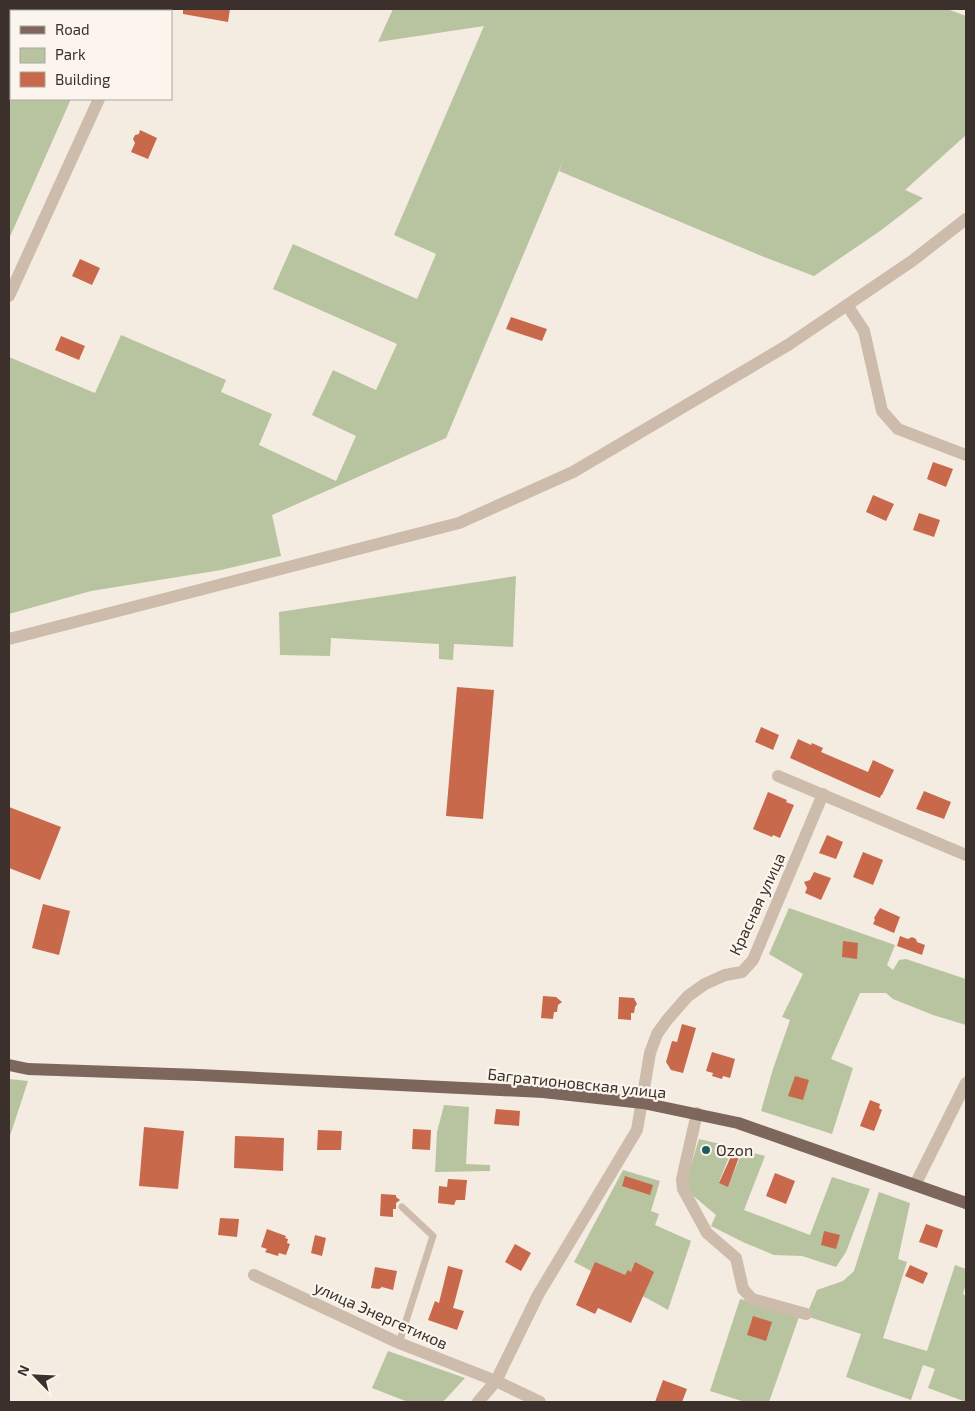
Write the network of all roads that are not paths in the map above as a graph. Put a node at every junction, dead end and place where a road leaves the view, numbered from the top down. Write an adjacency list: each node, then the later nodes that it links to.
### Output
1 (99, 100): 3 (street)
2 (966, 219): 4 (street)
3 (9, 296)
4 (847, 305): 5 (street); 6 (street)
5 (966, 455)
6 (9, 639)
7 (778, 776): 8 (street)
8 (823, 794): 9 (street); 12 (street, Красная улица)
9 (966, 855)
10 (9, 1065): 12 (main road, Багратионовская улица)
11 (966, 1083): 14 (street)
12 (643, 1103): 13 (main road, Багратионовская улица); 20 (street, Красная улица)
13 (697, 1113): 14 (main road, Багратионовская улица); 18 (street)
14 (915, 1185): 15 (main road, Багратионовская улица)
15 (966, 1203)
16 (402, 1207): 19 (lane)
17 (254, 1276): 19 (street, улица Энергетиков)
18 (806, 1314)
19 (399, 1343): 20 (street, улица Энергетиков)
20 (496, 1381): 21 (street, Красная улица); 22 (street, улица Энергетиков)
21 (478, 1402)
22 (540, 1402)

